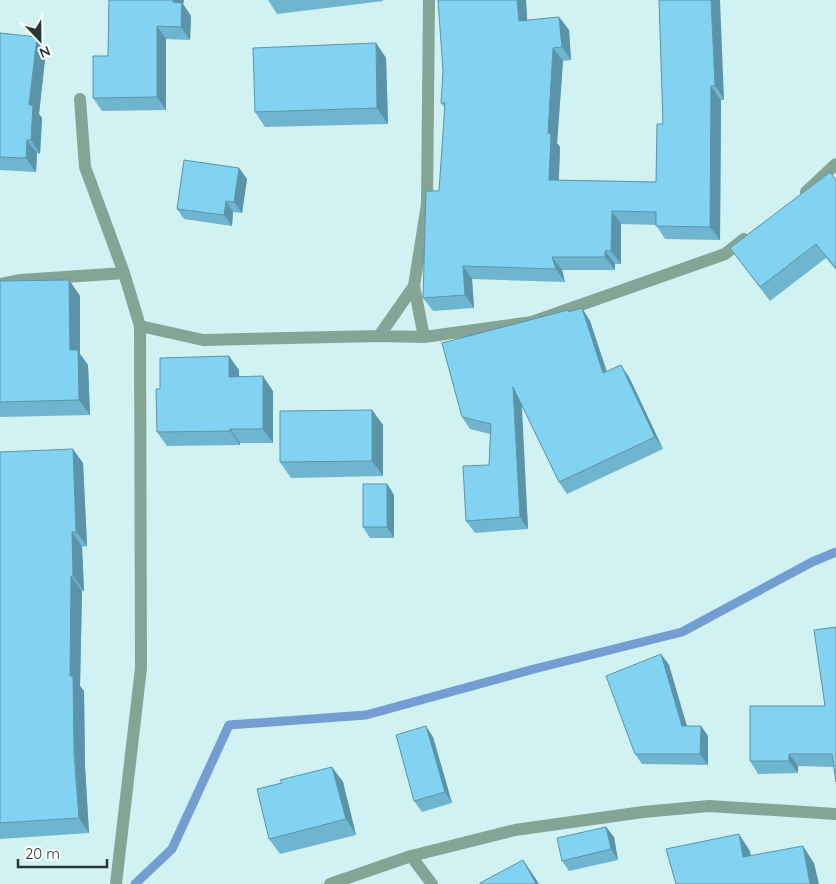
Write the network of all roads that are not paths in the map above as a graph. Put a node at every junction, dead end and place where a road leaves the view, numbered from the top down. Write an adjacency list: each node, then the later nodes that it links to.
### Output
1 (430, 0): 8 (street)
2 (80, 99): 6 (street)
3 (836, 164): 4 (street)
4 (799, 197)
5 (754, 231): 11 (street)
6 (124, 273): 7 (street); 9 (street)
7 (0, 284)
8 (414, 286): 10 (street); 11 (street)
9 (140, 326): 10 (street); 14 (street)
10 (379, 336): 11 (street)
11 (424, 337)
12 (836, 814): 13 (street)
13 (411, 856): 15 (street); 16 (street)
14 (116, 884)
15 (330, 884)
16 (432, 884)

